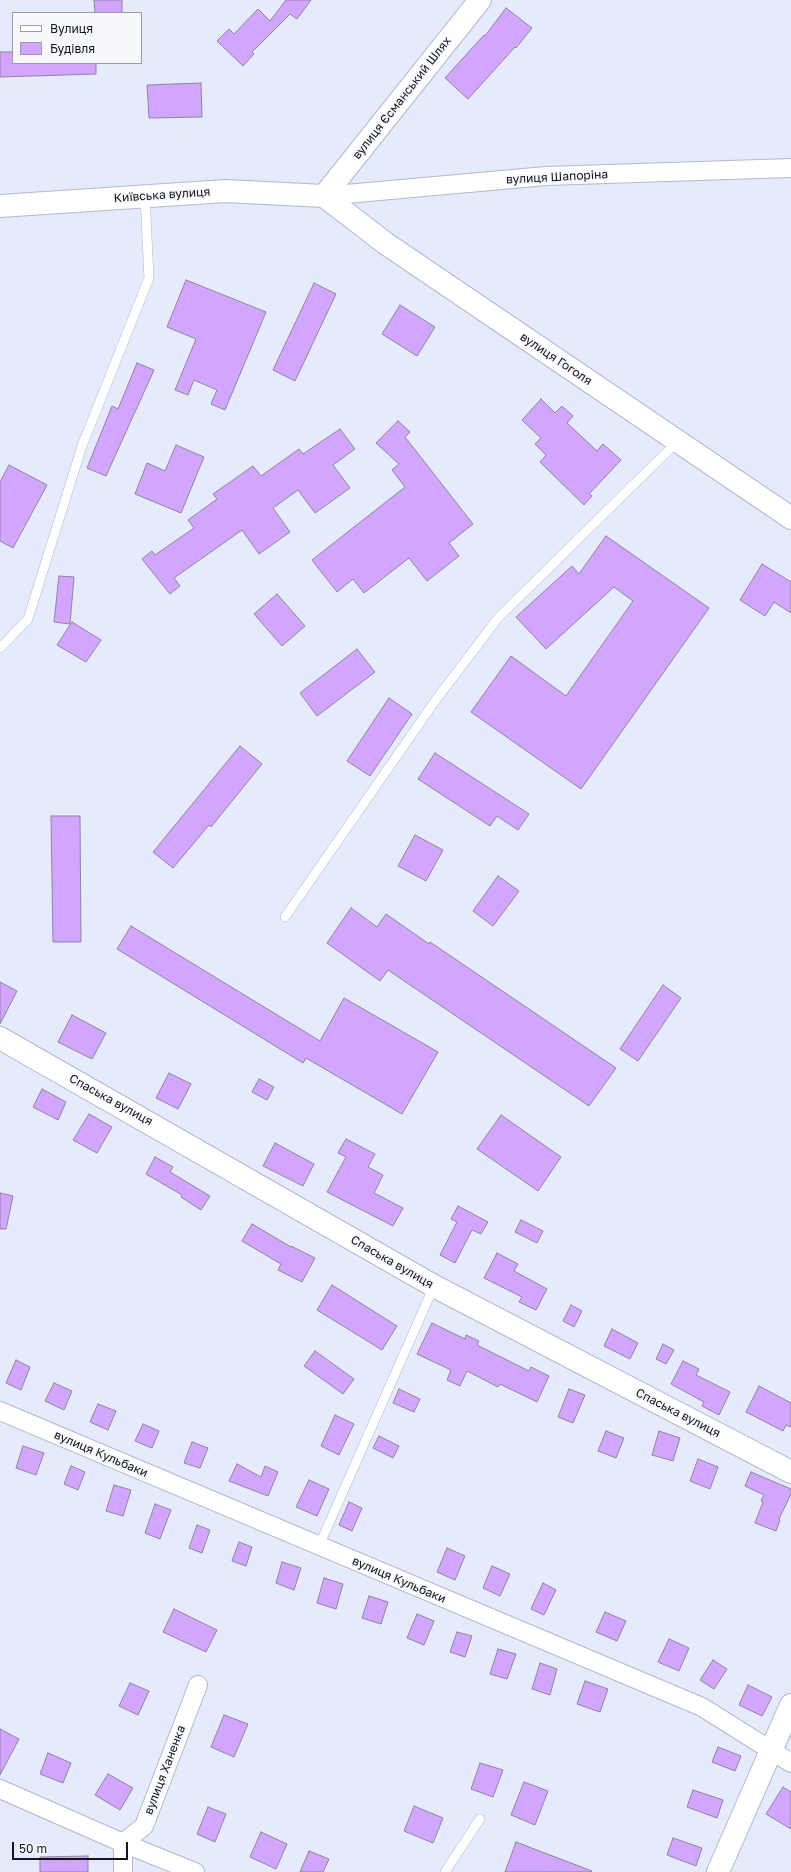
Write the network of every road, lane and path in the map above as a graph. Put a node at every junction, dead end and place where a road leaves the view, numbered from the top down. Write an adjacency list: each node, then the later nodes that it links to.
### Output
1 (480, 0): 4 (street, вулиця Єсманський Шлях)
2 (791, 168): 4 (street, вулиця Шапоріна)
3 (145, 196): 4 (street, Київська вулиця); 5 (street, Київська вулиця); 8 (lane)
4 (324, 196): 6 (street, вулиця Гоголя)
5 (0, 206)
6 (678, 441): 7 (street, вулиця Гоголя); 9 (lane)
7 (791, 518)
8 (0, 648)
9 (285, 917)
10 (0, 1040): 11 (street, Спаська вулиця)
11 (434, 1286): 13 (street, Спаська вулиця); 14 (lane)
12 (0, 1411): 14 (street, вулиця Кульбаки)
13 (791, 1472)
14 (320, 1546): 17 (street, вулиця Кульбаки)
15 (198, 1685): 21 (street, вулиця Ханенка)
16 (791, 1705): 17 (street)
17 (771, 1749): 18 (street, вулиця Кульбаки); 25 (street)
18 (791, 1763)
19 (0, 1789): 21 (street)
20 (480, 1819): 24 (lane)
21 (123, 1843): 22 (street); 23 (street)
22 (123, 1872)
23 (195, 1872)
24 (445, 1872)
25 (718, 1872)

